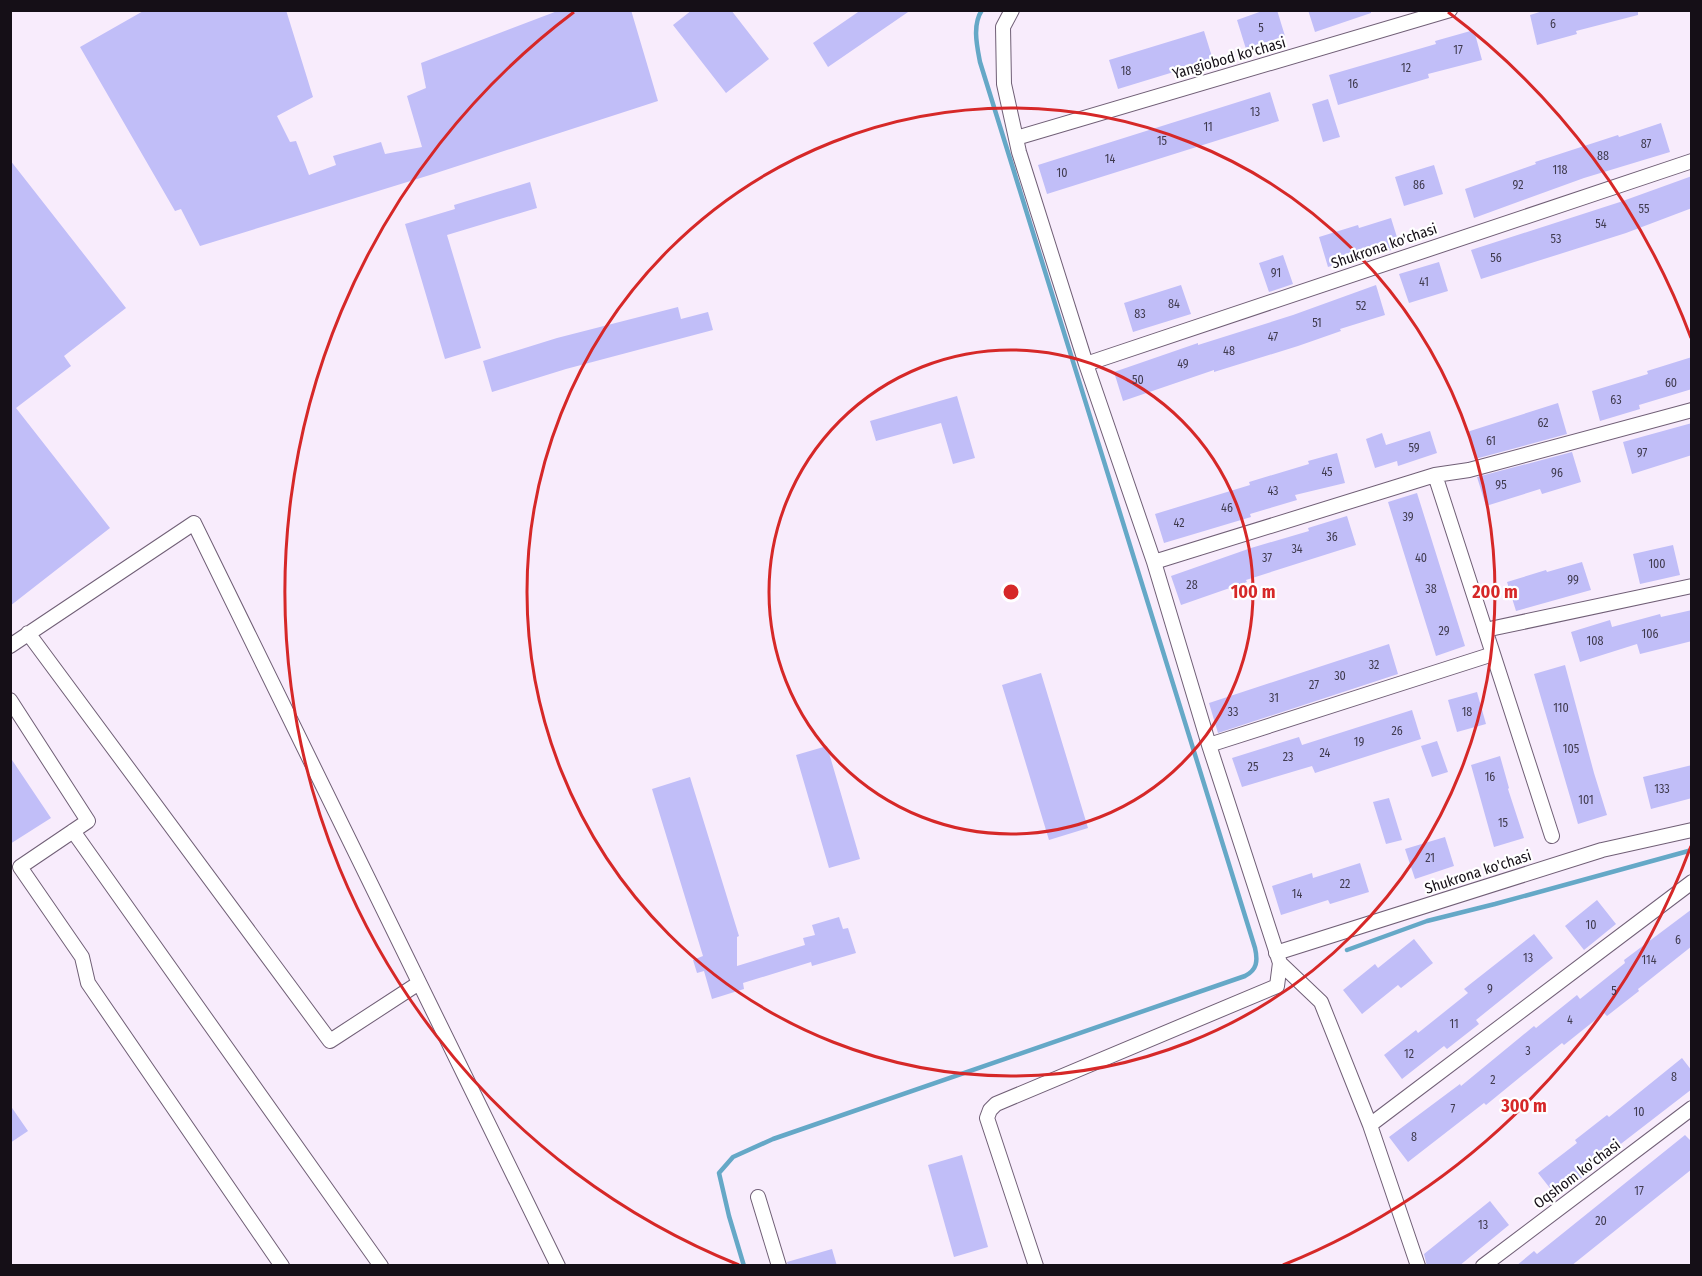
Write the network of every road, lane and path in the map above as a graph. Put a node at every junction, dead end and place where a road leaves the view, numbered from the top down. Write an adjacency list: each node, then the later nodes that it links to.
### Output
1 (1012, 10): 3 (street)
2 (1450, 10): 3 (street, Yangiobod ko'chasi)
3 (1016, 138): 5 (street)
4 (1692, 161): 5 (street, Shukrona ko'chasi)
5 (1086, 364): 8 (street)
6 (1692, 411): 7 (street)
7 (1435, 475): 8 (street); 10 (street)
8 (1154, 562): 15 (street)
9 (1692, 586): 10 (street)
10 (1485, 630): 13 (street)
11 (28, 633): 12 (street); 21 (street); 21 (street)
12 (10, 646)
13 (1493, 654): 15 (street); 18 (street)
14 (10, 700): 17 (street)
15 (1209, 746): 20 (street)
16 (1692, 830): 20 (street, Shukrona ko'chasi)
17 (73, 831): 25 (street); 26 (street)
18 (1552, 836)
19 (1692, 882): 23 (street)
20 (1278, 958): 23 (street); 29 (street)
21 (418, 983): 27 (street)
22 (1692, 1108): 31 (street, Oqshom ko'chasi)
23 (1370, 1125): 30 (street)
24 (758, 1197): 28 (street)
25 (282, 1266)
26 (381, 1266)
27 (558, 1266)
28 (779, 1266)
29 (1036, 1266)
30 (1418, 1266)
31 (1483, 1266)

